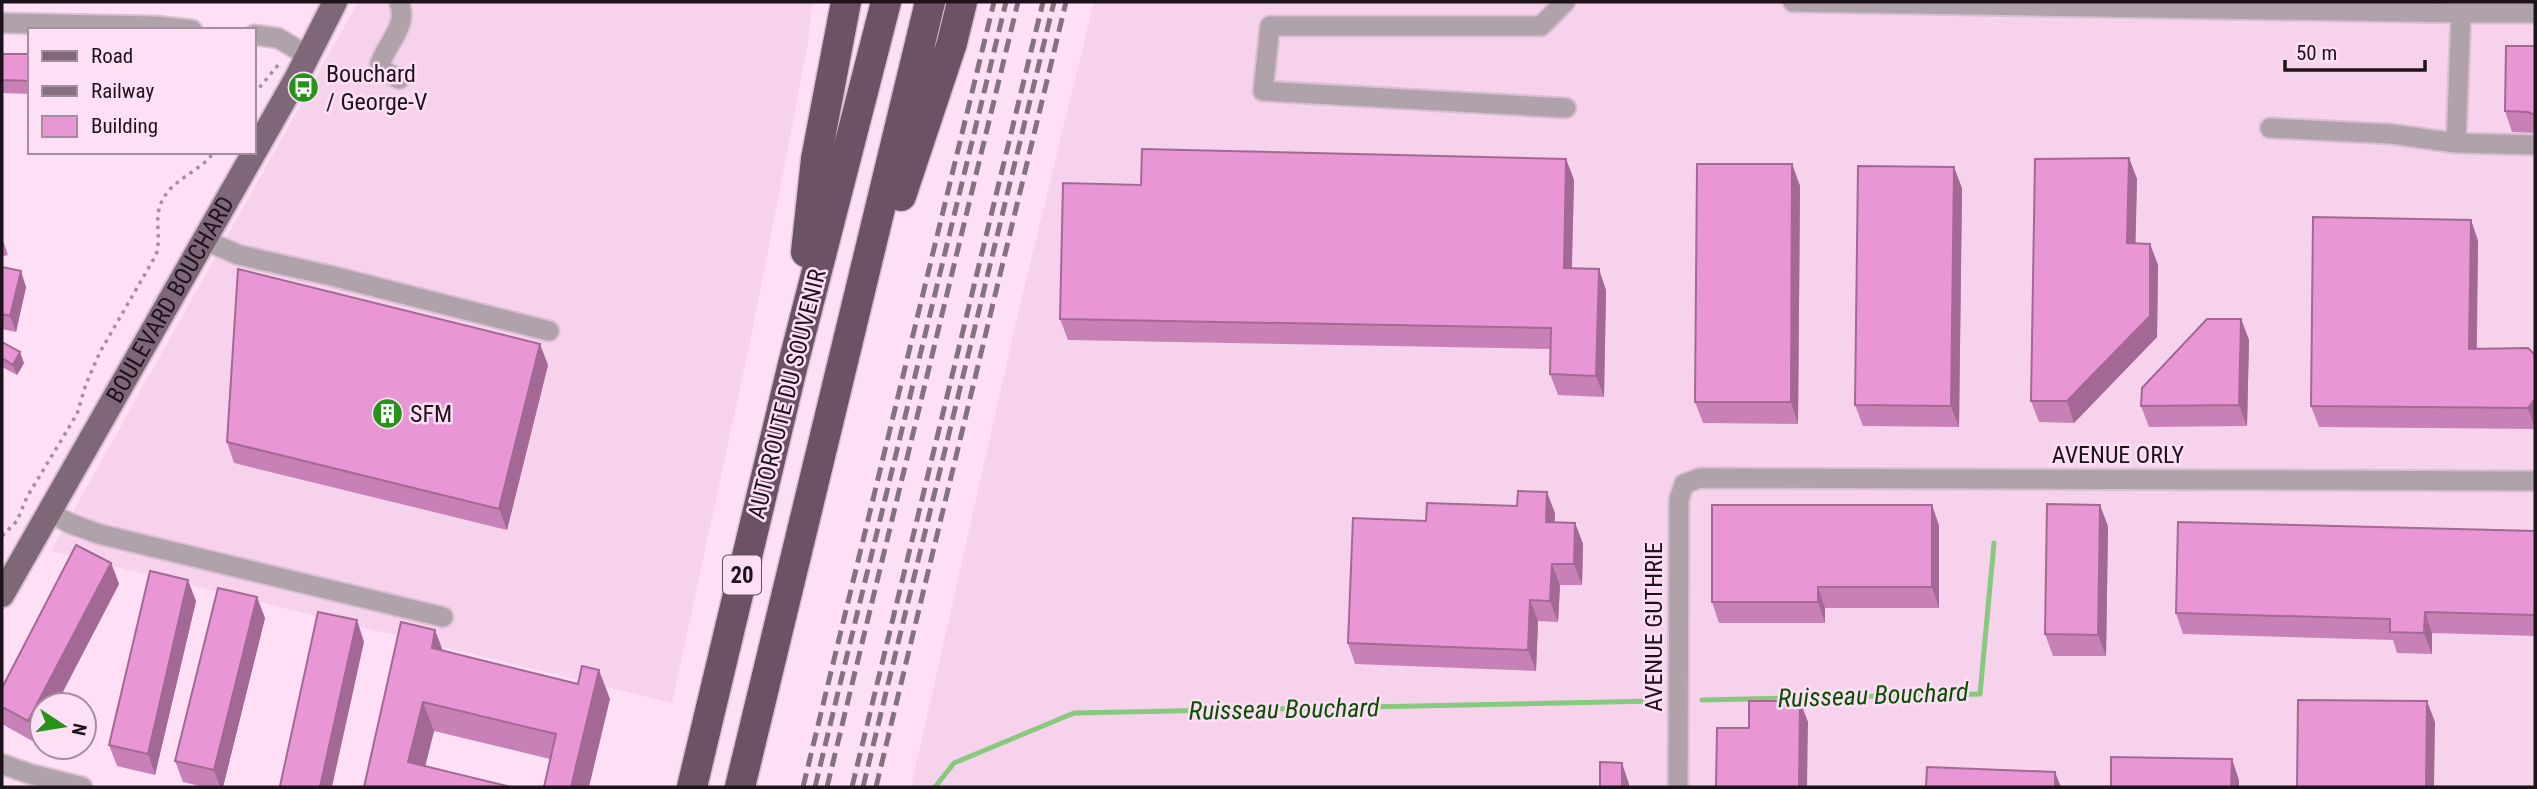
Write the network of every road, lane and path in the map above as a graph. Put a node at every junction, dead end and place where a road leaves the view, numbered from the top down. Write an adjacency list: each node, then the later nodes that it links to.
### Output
1 (335, 2): 14 (main road, BOULEVARD BOUCHARD)
2 (399, 2): 16 (street)
3 (846, 2): 27 (highway)
4 (886, 2): 27 (highway, AUTOROUTE DU SOUVENIR / 20)
5 (930, 2): 28 (highway, AUTOROUTE DU SOUVENIR / 20)
6 (962, 2): 28 (highway)
7 (1565, 2): 18 (street)
8 (1793, 2): 9 (street)
9 (2461, 13): 10 (street); 20 (street)
10 (2535, 13)
11 (2, 23): 12 (street)
12 (174, 28)
13 (256, 35): 14 (street)
14 (308, 56): 22 (main road, BOULEVARD BOUCHARD)
15 (279, 64): 17 (path)
16 (399, 79)
17 (256, 92)
18 (1566, 108)
19 (2270, 128): 20 (street)
20 (2456, 143): 21 (street)
21 (2535, 145)
22 (256, 148)
23 (212, 154): 32 (path)
24 (253, 154): 25 (main road, BOULEVARD BOUCHARD)
25 (204, 240): 26 (street); 31 (main road, BOULEVARD BOUCHARD)
26 (549, 331)
27 (793, 364): 37 (highway, AUTOROUTE DU SOUVENIR / 20)
28 (830, 408): 38 (highway, AUTOROUTE DU SOUVENIR / 20)
29 (1700, 478): 30 (street, AVENUE ORLY); 39 (street, AVENUE GUTHRIE)
30 (2535, 481)
31 (49, 512): 33 (main road, BOULEVARD BOUCHARD); 34 (street)
32 (2, 536)
33 (2, 595)
34 (443, 617)
35 (2, 764): 36 (street)
36 (82, 787)
37 (692, 787)
38 (740, 787)
39 (1678, 787)

